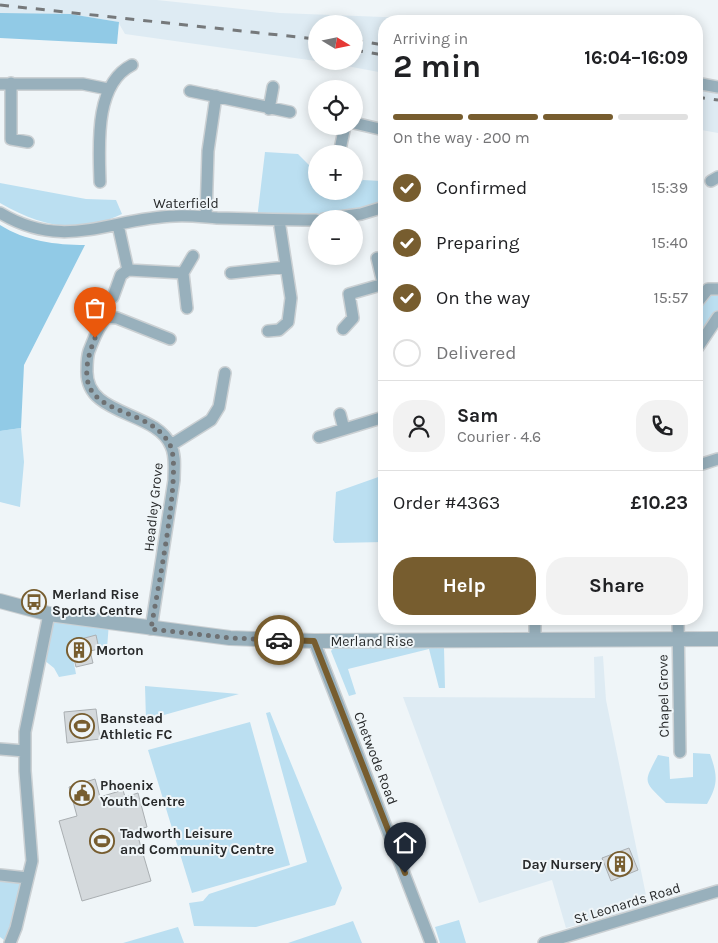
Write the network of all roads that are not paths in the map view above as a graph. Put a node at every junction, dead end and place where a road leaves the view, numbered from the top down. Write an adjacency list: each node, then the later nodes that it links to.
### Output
1 (132, 65): 6 (street)
2 (5, 84): 6 (street); 13 (street)
3 (703, 84): 5 (street)
4 (273, 87): 9 (street)
5 (718, 87)
6 (108, 89): 14 (street)
7 (190, 91): 8 (street)
8 (216, 96): 9 (street); 18 (street)
9 (269, 108): 10 (street)
10 (290, 112)
11 (363, 125): 12 (street)
12 (378, 129)
13 (28, 142)
14 (100, 182)
15 (378, 209): 17 (street)
16 (0, 213): 21 (street, Waterfield)
17 (363, 213)
18 (206, 217): 19 (street, Waterfield); 21 (street, Waterfield)
19 (279, 220): 20 (street, Waterfield); 25 (street)
20 (308, 220)
21 (118, 225): 26 (street)
22 (193, 256): 27 (street)
23 (377, 258): 24 (street)
24 (378, 262)
25 (286, 268): 28 (street); 36 (street)
26 (128, 270): 27 (street); 32 (street)
27 (183, 273): 33 (street)
28 (231, 273)
29 (378, 285): 35 (street)
30 (718, 289): 31 (street)
31 (703, 295)
32 (113, 297)
33 (187, 308)
34 (718, 317): 38 (street)
35 (343, 329)
36 (268, 330)
37 (170, 339): 44 (street, Headley Grove)
38 (703, 340)
39 (225, 373): 44 (street)
40 (340, 414): 42 (street)
41 (378, 419): 42 (street)
42 (344, 429): 43 (street)
43 (319, 437)
44 (171, 445): 51 (street, Headley Grove)
45 (718, 459): 46 (street)
46 (703, 464)
47 (0, 601): 48 (street, Merland Rise)
48 (49, 614): 51 (street, Merland Rise); 57 (street)
49 (534, 625): 54 (street)
50 (678, 625): 52 (street, Chapel Grove)
51 (151, 629): 55 (street, Merland Rise)
52 (677, 639): 53 (street, Merland Rise); 54 (street, Merland Rise); 58 (street, Chapel Grove)
53 (718, 639)
54 (535, 640): 55 (street, Merland Rise)
55 (314, 641): 63 (street, Chetwode Road)
56 (0, 749): 57 (street)
57 (25, 751): 60 (street)
58 (680, 752)
59 (0, 875): 60 (street)
60 (28, 878): 62 (street)
61 (718, 891): 64 (street, St Leonards Road)
62 (10, 943)
63 (430, 943)
64 (544, 943)

